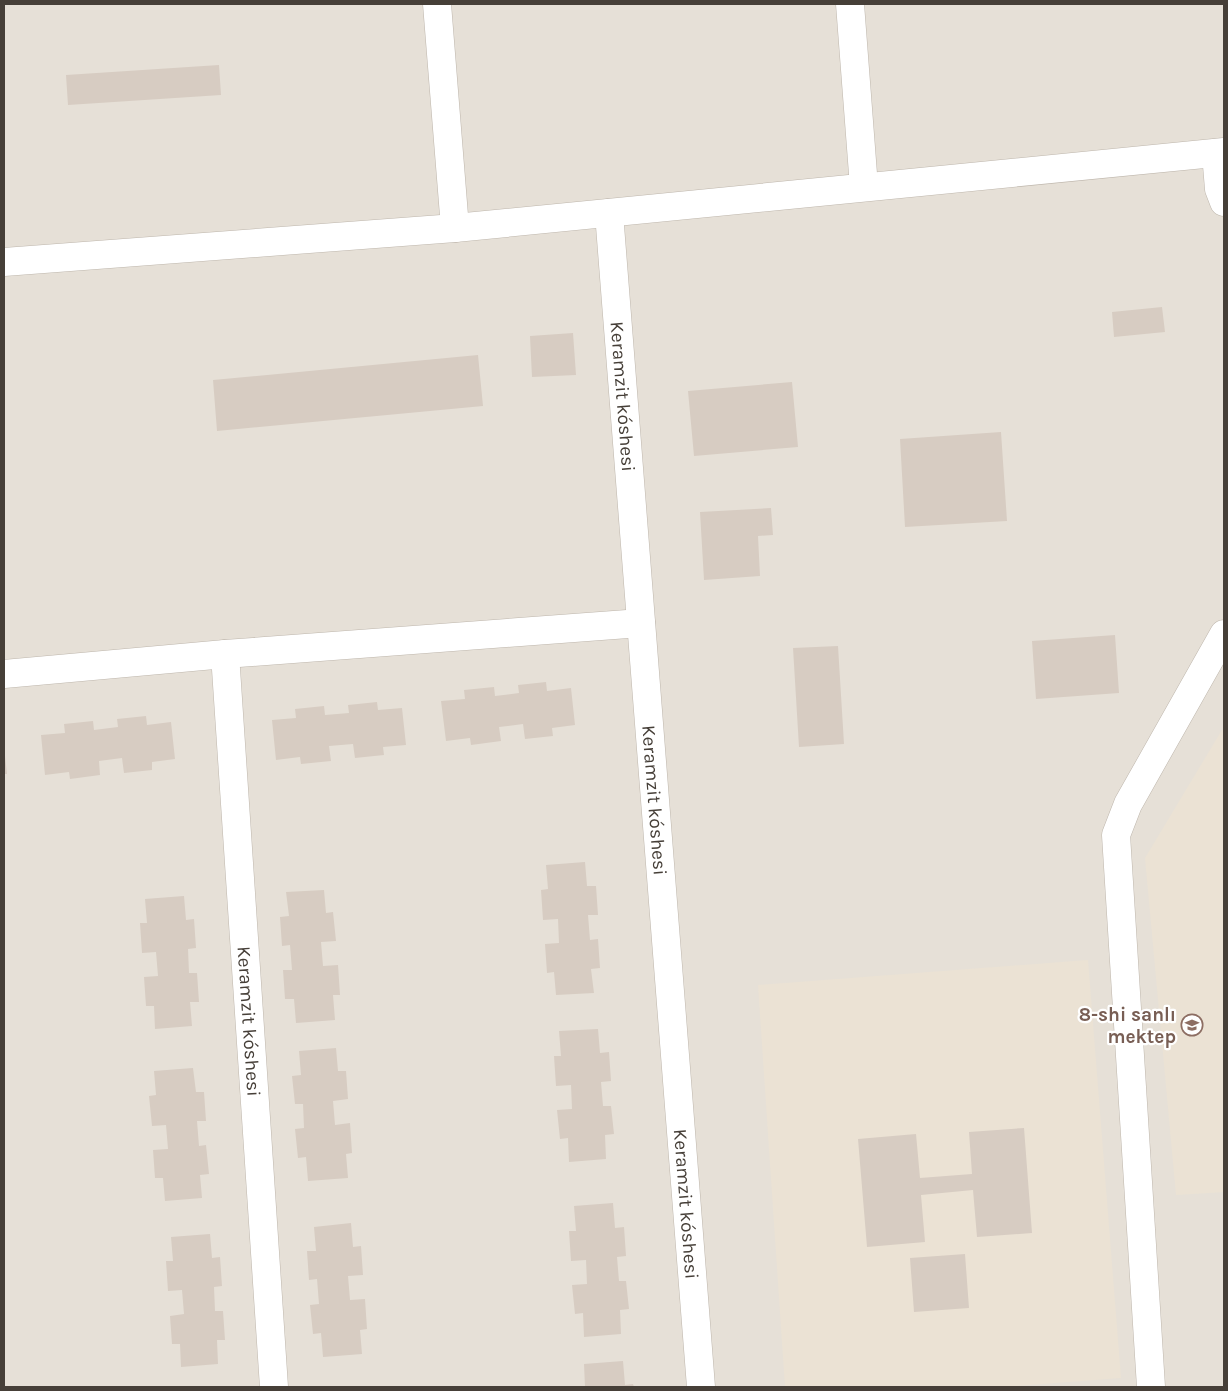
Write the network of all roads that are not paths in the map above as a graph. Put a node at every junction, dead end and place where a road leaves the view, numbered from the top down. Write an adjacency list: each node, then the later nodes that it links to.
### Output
1 (436, 4): 7 (street)
2 (850, 4): 4 (street)
3 (1220, 152): 4 (street); 5 (street)
4 (864, 188): 6 (street)
5 (1224, 202)
6 (609, 213): 7 (street); 9 (street, Keramzit kóshesi)
7 (455, 228): 8 (street)
8 (4, 262)
9 (641, 623): 11 (street); 14 (street, Keramzit kóshesi)
10 (1224, 634): 15 (street)
11 (225, 654): 12 (street); 13 (street, Keramzit kóshesi)
12 (4, 674)
13 (274, 1387)
14 (701, 1387)
15 (1151, 1387)

